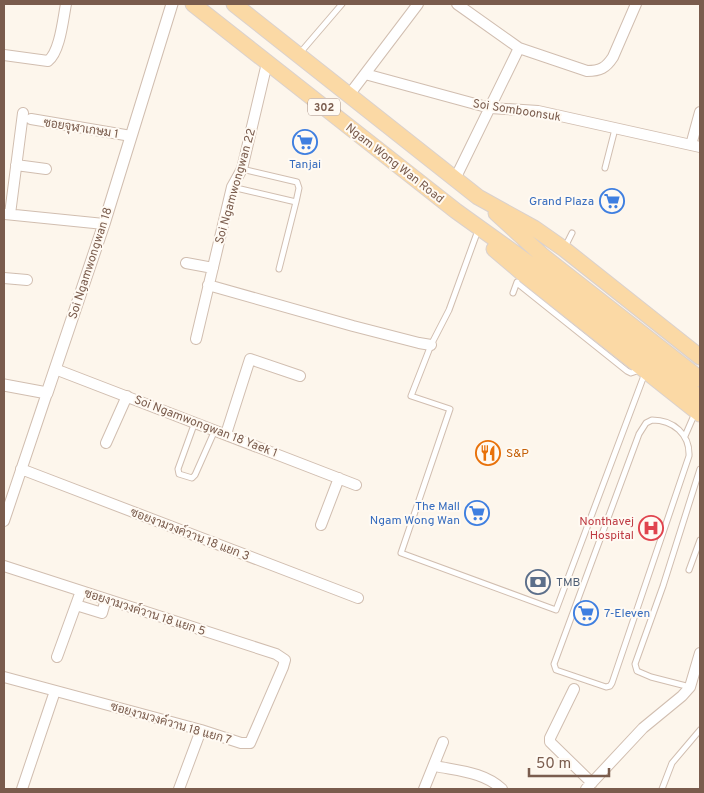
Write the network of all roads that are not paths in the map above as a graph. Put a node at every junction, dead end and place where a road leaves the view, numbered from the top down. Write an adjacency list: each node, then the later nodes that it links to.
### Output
1 (66, 4): 10 (street)
2 (172, 4): 18 (street, Soi Ngamwongwan 18)
3 (193, 4): 12 (main road, Ngam Wong Wan Road / 302)
4 (342, 4): 11 (lane)
5 (418, 4): 13 (street)
6 (457, 4): 9 (street)
7 (633, 5): 9 (street)
8 (240, 6): 11 (main road, Ngam Wong Wan Road / 302)
9 (519, 48): 15 (street)
10 (4, 55)
11 (298, 56): 14 (main road, Ngam Wong Wan Road / 302)
12 (267, 63): 23 (street, Soi Ngamwongwan 22); 28 (main road, Ngam Wong Wan Road / 302)
13 (364, 74): 14 (street); 15 (street, Soi Somboonsuk)
14 (349, 95): 24 (main road, Ngam Wong Wan Road / 302)
15 (490, 108): 17 (street, Soi Somboonsuk); 24 (street)
16 (700, 112): 19 (street)
17 (615, 129): 19 (street, Soi Somboonsuk); 21 (lane)
18 (131, 136): 20 (street, ซอยจุฬาเกษม 1); 30 (street, Soi Ngamwongwan 18)
19 (696, 146)
20 (16, 166): 22 (street); 29 (street)
21 (605, 168)
22 (46, 169)
23 (242, 169): 25 (street, Soi Ngamwongwan 22); 27 (lane)
24 (454, 179): 26 (main road, Ngam Wong Wan Road / 302)
25 (232, 187): 27 (lane); 35 (street, Soi Ngamwongwan 22)
26 (478, 197): 33 (main road, Ngam Wong Wan Road / 302); 37 (main road, Ngam Wong Wan Road / 302)
27 (296, 202): 36 (lane)
28 (456, 211): 31 (main road, Ngam Wong Wan Road / 302); 37 (main road, Ngam Wong Wan Road / 302)
29 (7, 214): 30 (street)
30 (104, 224): 45 (street, Soi Ngamwongwan 18)
31 (478, 233): 37 (main road, Ngam Wong Wan Road / 302); 43 (lane)
32 (572, 233): 33 (lane)
33 (564, 250): 44 (main road, Ngam Wong Wan Road / 302)
34 (186, 263): 35 (street)
35 (212, 268): 40 (street, Soi Ngamwongwan 22)
36 (279, 269)
37 (528, 270): 41 (lane); 46 (main road, Ngam Wong Wan Road / 302); 48 (main road, Ngam Wong Wan Road / 302); 52 (main road, Ngam Wong Wan Road / 302)
38 (4, 278): 39 (street)
39 (27, 280)
40 (208, 285): 42 (street, Soi Ngamwongwan 22); 43 (street)
41 (513, 293)
42 (196, 339)
43 (431, 345): 46 (lane)
44 (700, 355)
45 (55, 369): 50 (street, Soi Ngamwongwan 18); 51 (street, Soi Ngamwongwan 18 Yaek 1)
46 (646, 370): 52 (main road, Ngam Wong Wan Road / 302)
47 (300, 376): 55 (street)
48 (700, 379)
49 (4, 385): 50 (street)
50 (47, 393): 58 (street, Soi Ngamwongwan 18)
51 (128, 396): 53 (street, Soi Ngamwongwan 18 Yaek 1); 57 (street)
52 (699, 408): 56 (lane)
53 (196, 422): 54 (street, Soi Ngamwongwan 18 Yaek 1); 54 (lane)
54 (215, 430): 55 (street, Soi Ngamwongwan 18 Yaek 1)
55 (226, 434): 60 (street, Soi Ngamwongwan 18 Yaek 1)
56 (685, 436): 56 (lane)
57 (106, 444)
58 (21, 469): 62 (street, Soi Ngamwongwan 18); 68 (street, ซอยงามวงค์วาน 18 แยก 3)
59 (700, 469): 75 (lane)
60 (339, 478): 61 (street, Soi Ngamwongwan 18 Yaek 1); 63 (street)
61 (356, 485)
62 (4, 522)
63 (320, 525)
64 (700, 540): 66 (lane)
65 (4, 566): 67 (street, ซอยงามวงค์วาน 18 แยก 5)
66 (689, 570)
67 (81, 591): 69 (street, ซอยงามวงค์วาน 18 แยก 5); 70 (street)
68 (358, 598)
69 (106, 599): 70 (street); 73 (street, ซอยงามวงค์วาน 18 แยก 5)
70 (76, 605): 72 (street)
71 (700, 653): 75 (street)
72 (57, 657)
73 (285, 660): 78 (street, ซอยงามวงค์วาน 18 แยก 7)
74 (4, 677): 77 (street, ซอยงามวงค์วาน 18 แยก 7)
75 (690, 687): 82 (street)
76 (574, 689): 82 (street)
77 (56, 691): 78 (street, ซอยงามวงค์วาน 18 แยก 7); 83 (street)
78 (201, 730): 84 (street)
79 (700, 730): 87 (lane)
80 (443, 742): 81 (street)
81 (435, 766): 85 (street); 86 (street)
82 (589, 786)
83 (22, 789)
84 (179, 789)
85 (424, 789)
86 (502, 789)
87 (662, 789)

